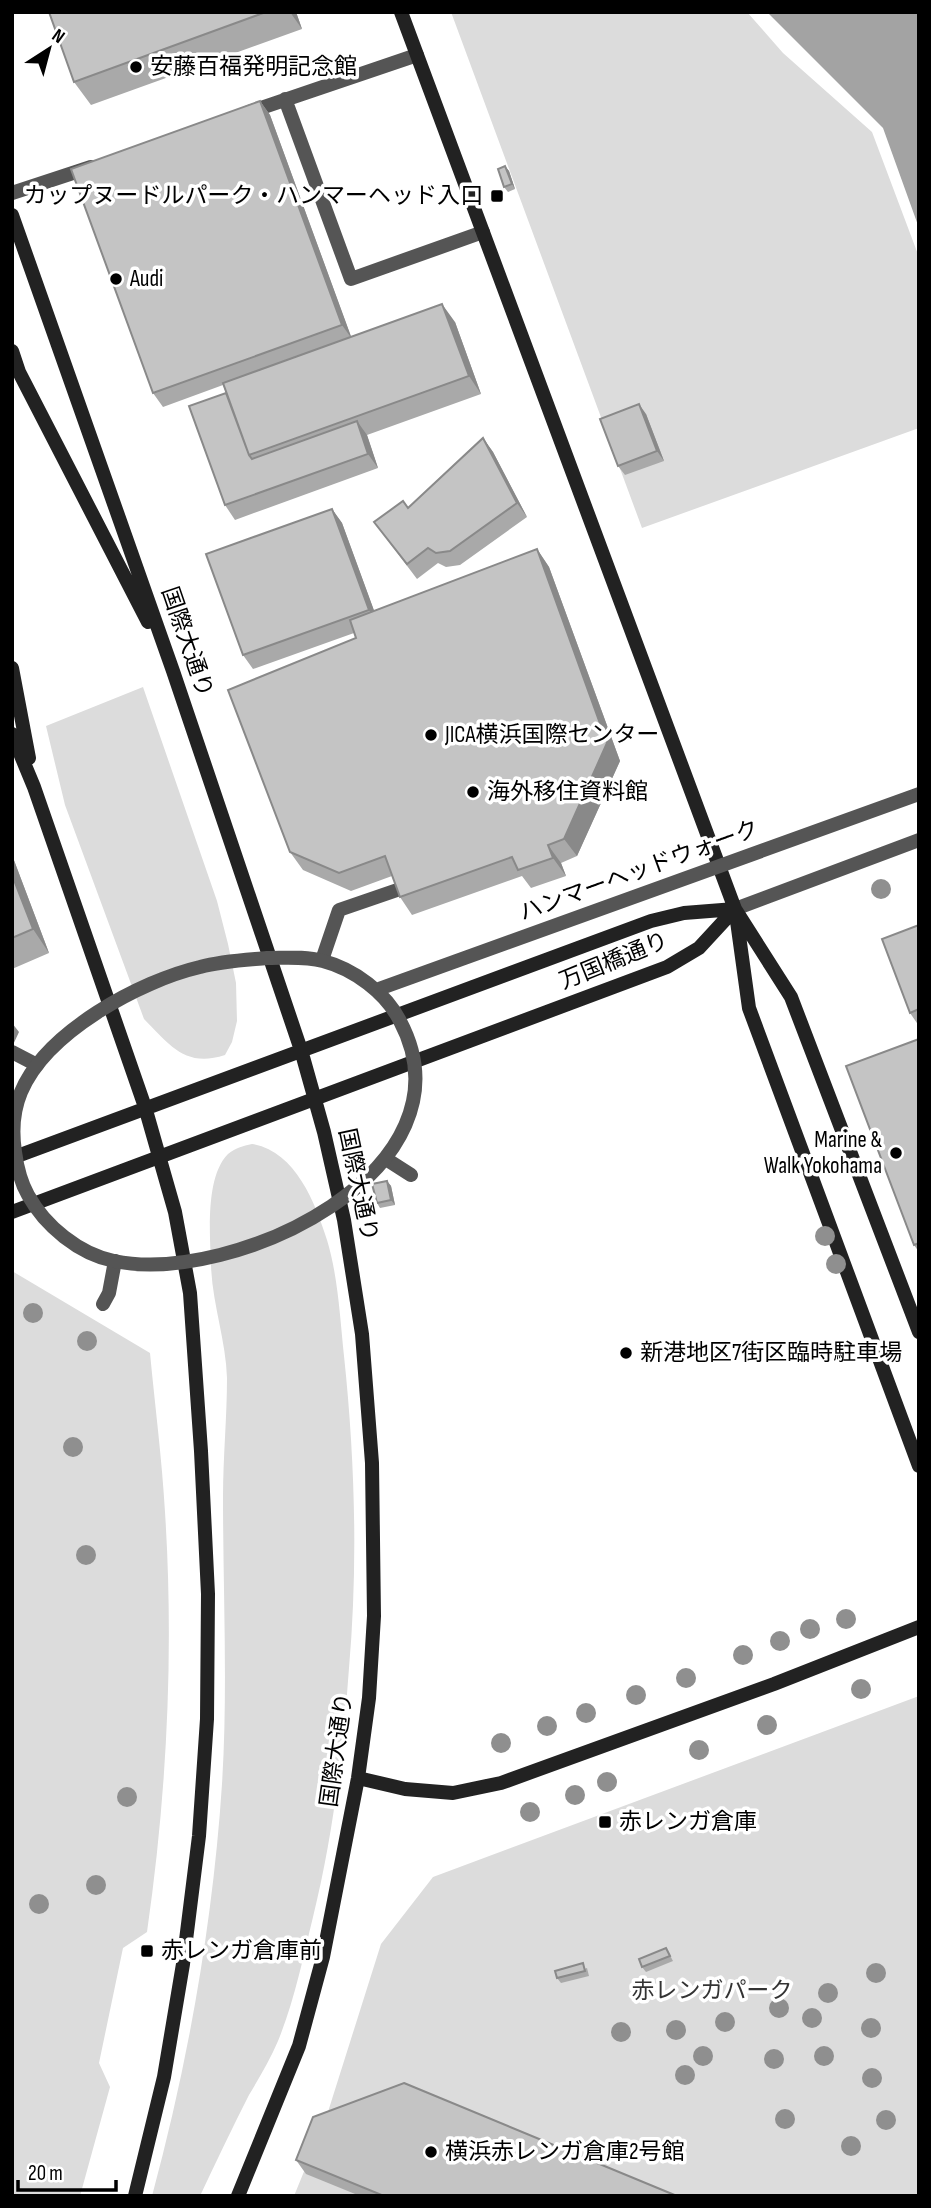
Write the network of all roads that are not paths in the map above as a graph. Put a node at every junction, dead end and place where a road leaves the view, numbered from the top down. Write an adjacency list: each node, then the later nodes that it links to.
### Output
1 (401, 12): 2 (street)
2 (417, 55): 3 (street); 8 (street)
3 (285, 99): 4 (street); 8 (street)
4 (234, 117)
5 (107, 161): 6 (street)
6 (12, 193)
7 (12, 215): 11 (street, 国際大通り)
8 (483, 232): 17 (street)
9 (12, 351): 11 (street)
10 (12, 668): 13 (street)
11 (173, 671): 20 (street, 国際大通り)
12 (12, 734): 13 (street)
13 (34, 787): 24 (street)
14 (919, 794): 19 (street, ハンマーヘッドウォーク, bridge)
15 (919, 840): 17 (street)
16 (403, 888): 18 (street)
17 (735, 909): 20 (street, 万国橋通り); 23 (street, 万国橋通り); 32 (street); 33 (street)
18 (322, 960): 19 (street, bridge); 22 (street, bridge)
19 (376, 990): 27 (street, bridge)
20 (301, 1050): 23 (street, 国際大通り); 24 (street, 万国橋通り)
21 (12, 1052): 22 (street)
22 (37, 1065): 30 (street, bridge)
23 (315, 1098): 25 (street, 万国橋通り); 35 (street, 国際大通り)
24 (145, 1107): 25 (street); 26 (street, 万国橋通り)
25 (160, 1156): 29 (street, 万国橋通り); 36 (street)
26 (12, 1158)
27 (386, 1159): 28 (street); 30 (street, bridge)
28 (411, 1175)
29 (12, 1212)
30 (115, 1261): 31 (street)
31 (103, 1304)
32 (919, 1332)
33 (919, 1466)
34 (919, 1627): 35 (street)
35 (358, 1778): 37 (street, 国際大通り)
36 (135, 2196)
37 (238, 2196)

